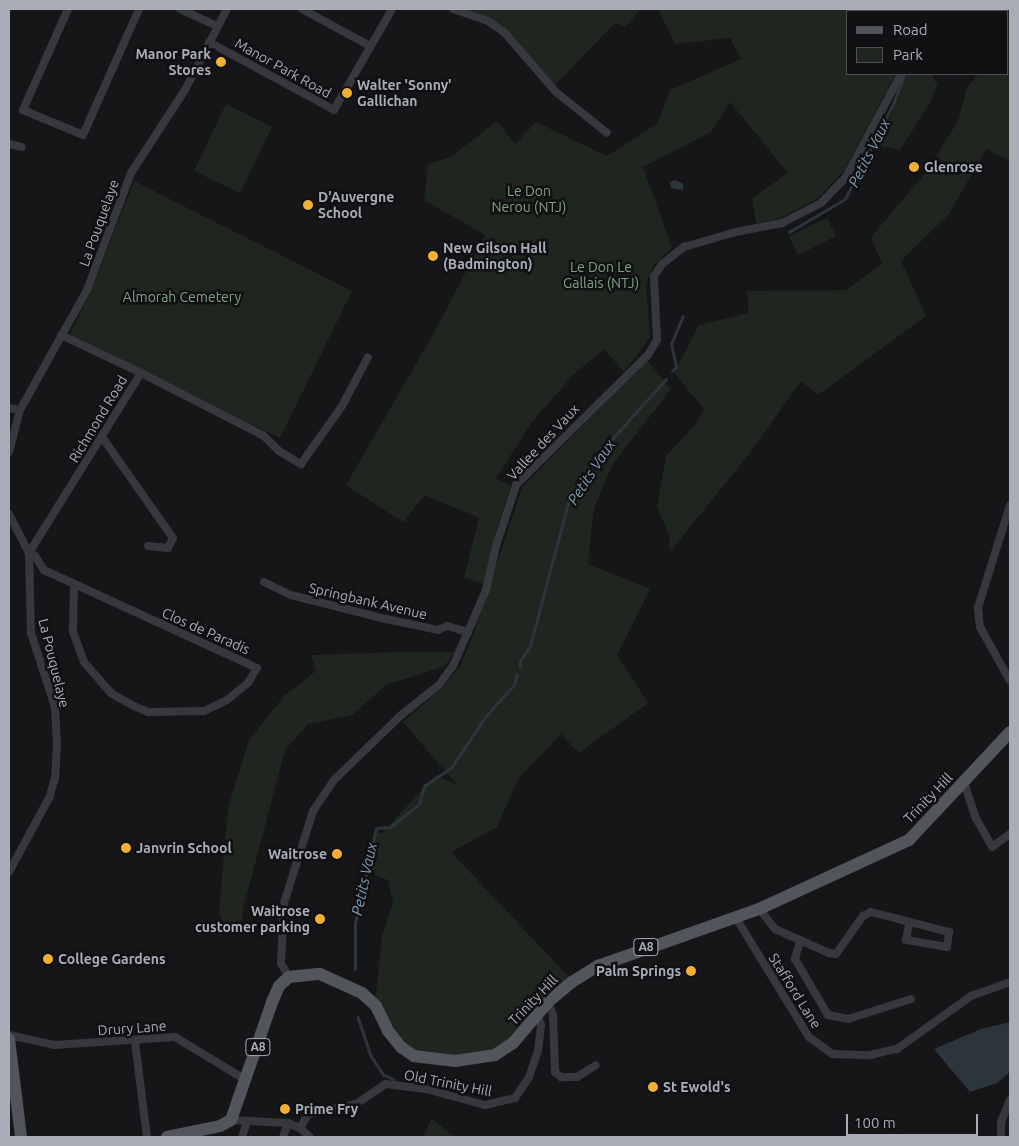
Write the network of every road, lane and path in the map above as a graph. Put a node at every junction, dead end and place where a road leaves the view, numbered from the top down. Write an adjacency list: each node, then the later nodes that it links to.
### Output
1 (68, 9): 2 (street)
2 (139, 9)
3 (180, 9): 8 (street)
4 (227, 9): 8 (street, La Pouquelaye)
5 (302, 9): 10 (street)
6 (392, 9): 10 (street, Manor Park Road)
7 (452, 9): 12 (street)
8 (217, 26): 9 (street, La Pouquelaye)
9 (209, 42): 10 (street, Manor Park Road); 15 (street, La Pouquelaye)
10 (370, 46)
11 (900, 75): 28 (street, Vallee des Vaux)
12 (606, 133)
13 (9, 144): 14 (street)
14 (22, 147)
15 (61, 335): 17 (street, Richmond Road); 19 (street, La Pouquelaye)
16 (368, 357): 17 (street)
17 (141, 373): 20 (street, Richmond Road)
18 (9, 408): 19 (street)
19 (20, 410): 21 (street, La Pouquelaye)
20 (102, 437): 24 (street); 25 (street, Richmond Road)
21 (9, 452)
22 (1010, 505): 29 (street)
23 (9, 514): 25 (street, La Pouquelaye)
24 (148, 546)
25 (29, 553): 27 (street, Clos de Paradis); 33 (street, La Pouquelaye)
26 (264, 582): 28 (street, Springbank Avenue)
27 (74, 585): 27 (street, Clos de Paradis)
28 (468, 632): 38 (street, Vallee des Vaux)
29 (1010, 681)
30 (1010, 732): 31 (main road, Trinity Hill / A8)
31 (964, 782): 32 (street); 34 (main road, Trinity Hill / A8)
32 (1010, 834)
33 (9, 872)
34 (759, 909): 35 (main road, Trinity Hill / A8); 37 (street)
35 (736, 918): 39 (street, Stafford Lane); 41 (main road, Trinity Hill / A8)
36 (909, 924): 36 (street); 37 (street)
37 (800, 941): 40 (street)
38 (289, 978): 42 (main road, Trinity Hill / A8); 47 (main road, A8)
39 (1010, 982)
40 (911, 999)
41 (548, 1002): 42 (main road, Trinity Hill / A8); 46 (street)
42 (537, 1014): 52 (street, Old Trinity Hill)
43 (9, 1035): 45 (street, Drury Lane)
44 (9, 1039): 53 (main road)
45 (136, 1042): 47 (street, Drury Lane); 54 (street)
46 (596, 1065)
47 (246, 1080): 49 (main road, A8)
48 (1010, 1100): 59 (street)
49 (231, 1120): 50 (street); 55 (main road)
50 (247, 1122): 51 (street); 56 (street)
51 (288, 1123): 52 (street); 57 (street)
52 (300, 1128): 58 (street)
53 (21, 1137)
54 (147, 1137)
55 (167, 1137)
56 (242, 1137)
57 (283, 1137)
58 (310, 1137)
59 (1001, 1137)

